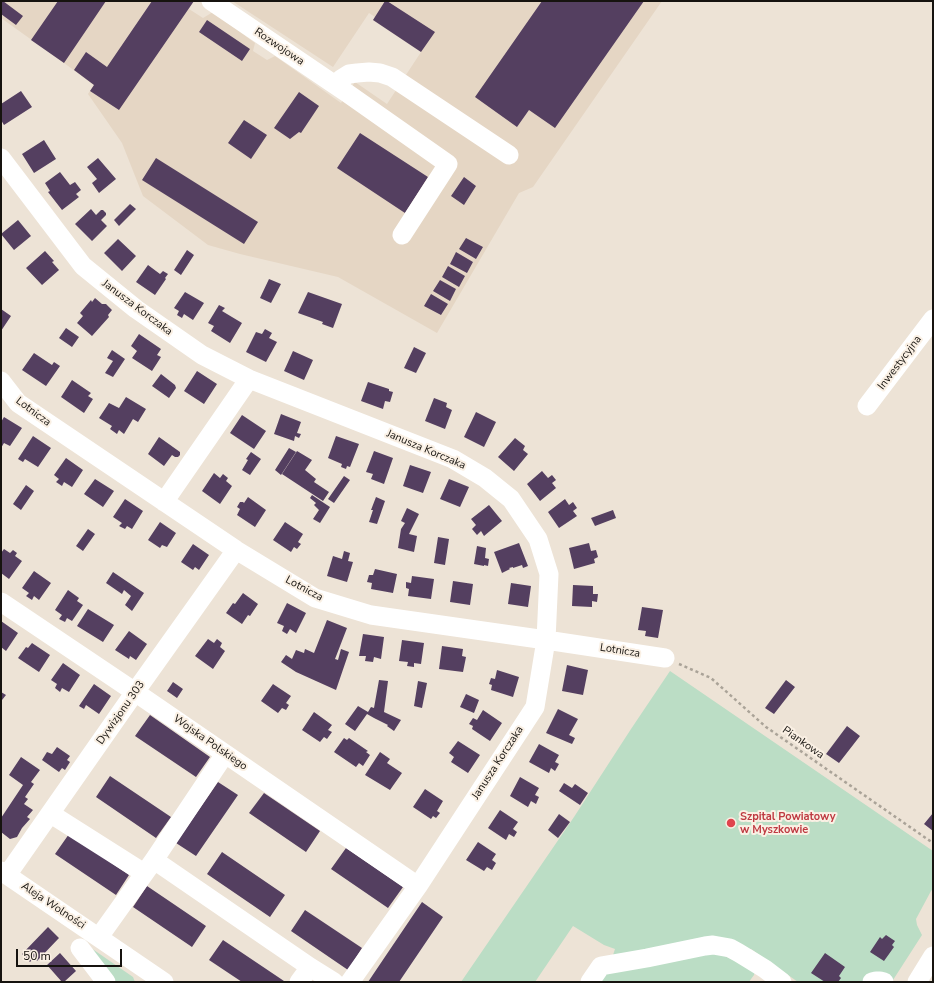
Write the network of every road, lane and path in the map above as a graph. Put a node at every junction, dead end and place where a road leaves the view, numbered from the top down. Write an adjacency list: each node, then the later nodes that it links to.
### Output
1 (211, 1): 2 (street, Rozwojowa)
2 (342, 90): 3 (street); 5 (street, Rozwojowa)
3 (509, 155)
4 (1, 158): 7 (street, Janusza Korczaka)
5 (402, 235)
6 (933, 319): 9 (street, Inwestycyjna)
7 (249, 379): 10 (street); 13 (street, Janusza Korczaka)
8 (1, 381): 10 (street, Lotnicza)
9 (867, 406)
10 (164, 502): 11 (street, Lotnicza)
11 (236, 550): 13 (street, Lotnicza); 15 (street, Dywizjonu 303)
12 (1, 602): 15 (street, Wojska Polskiego)
13 (546, 640): 14 (street, Lotnicza); 21 (street, Janusza Korczaka)
14 (665, 658): 18 (path, Piankowa)
15 (135, 692): 16 (street, Wojska Polskiego); 17 (street, Dywizjonu 303)
16 (225, 754): 19 (street); 21 (street, Wojska Polskiego)
17 (51, 814): 19 (street); 20 (street, Dywizjonu 303)
18 (933, 843)
19 (149, 867): 22 (street); 25 (street)
20 (4, 873): 22 (street, Aleja Wolności)
21 (418, 886): 30 (street, Janusza Korczaka)
22 (99, 937): 26 (street, Aleja Wolności)
23 (80, 948): 27 (street)
24 (933, 956): 35 (street)
25 (310, 967): 28 (street); 29 (street)
26 (158, 980)
27 (106, 982)
28 (299, 982)
29 (334, 982)
30 (350, 982)
31 (590, 982): 32 (street)
32 (782, 982)
33 (872, 982): 34 (street)
34 (884, 982)
35 (917, 982)

